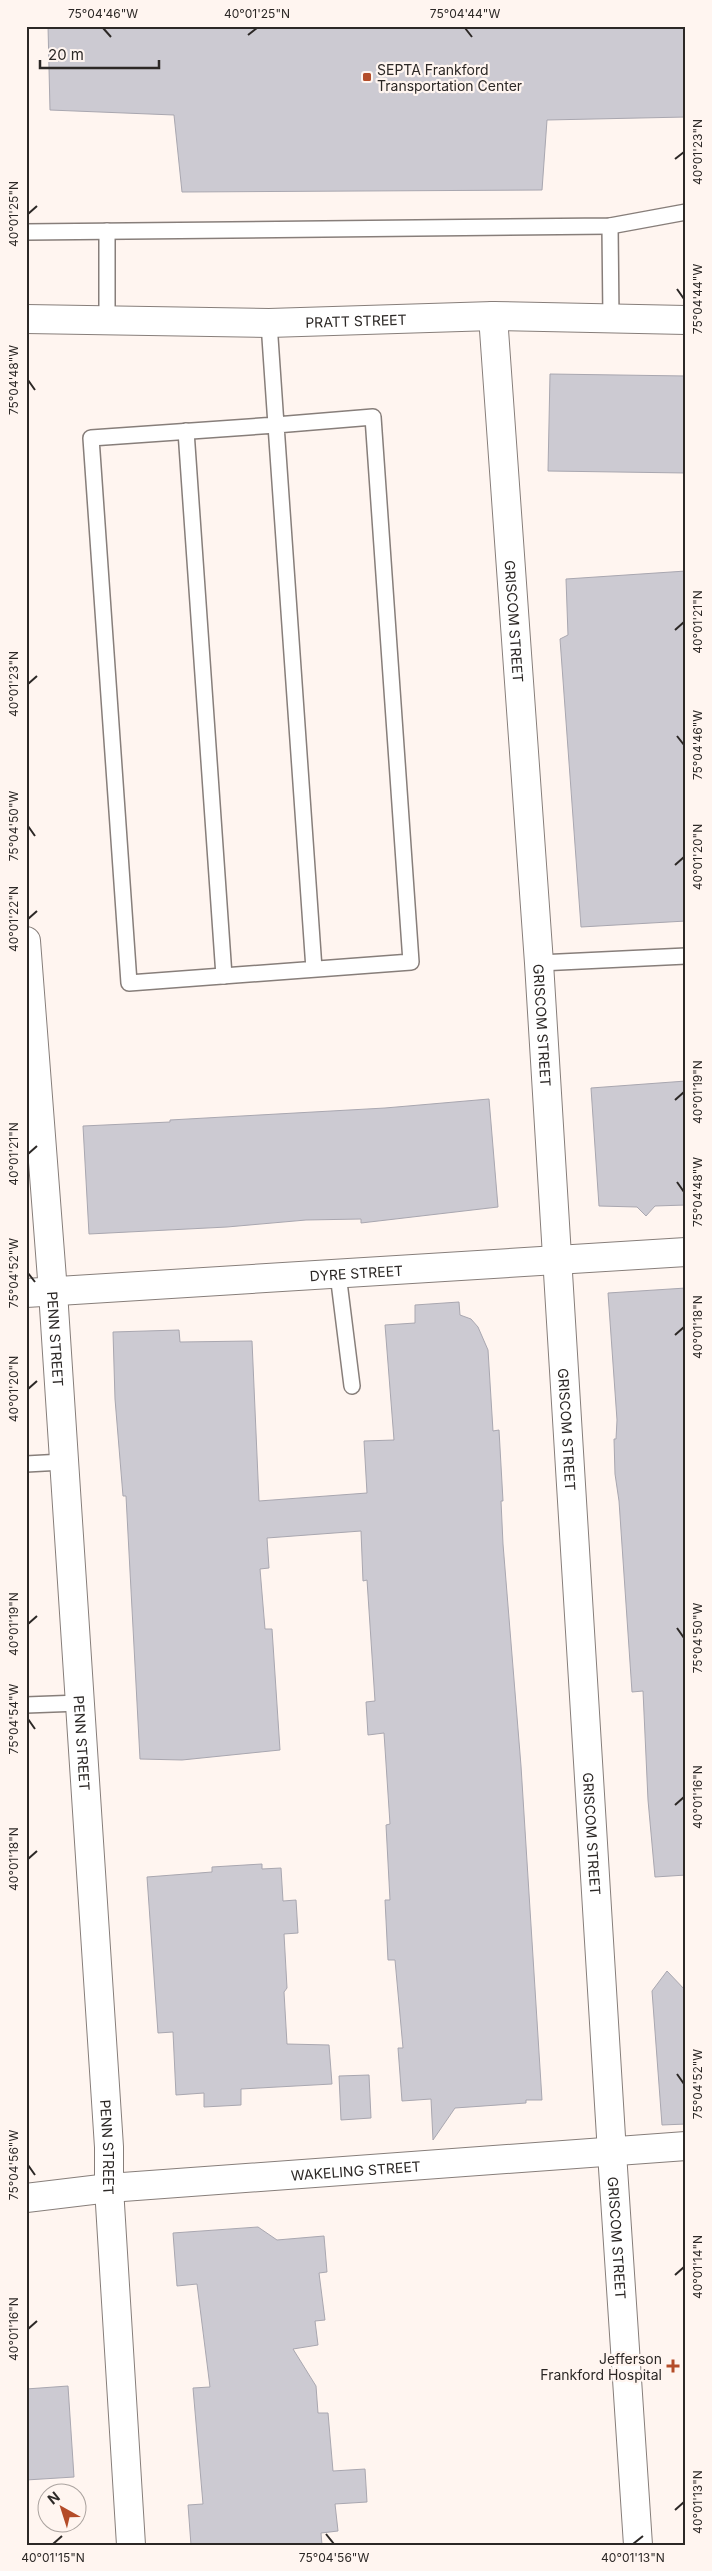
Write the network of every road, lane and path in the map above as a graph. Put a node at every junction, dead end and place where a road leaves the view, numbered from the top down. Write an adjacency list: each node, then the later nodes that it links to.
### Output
1 (686, 212): 2 (lane)
2 (610, 226): 3 (lane); 7 (lane)
3 (107, 231): 4 (lane); 9 (lane)
4 (26, 232)
5 (493, 316): 7 (street, PRATT STREET); 10 (street, PRATT STREET); 15 (street, GRISCOM STREET)
6 (26, 319): 9 (street, PRATT STREET)
7 (611, 319): 8 (street, PRATT STREET)
8 (686, 320)
9 (108, 321): 10 (street, PRATT STREET)
10 (269, 323): 11 (lane)
11 (276, 425): 12 (lane); 16 (lane); 16 (lane)
12 (186, 431): 17 (lane); 17 (lane)
13 (26, 941): 21 (street, PENN STREET)
14 (686, 956): 15 (lane)
15 (539, 963): 19 (street, GRISCOM STREET)
16 (314, 969): 17 (lane)
17 (224, 976)
18 (686, 1252): 19 (street, DYRE STREET)
19 (558, 1261): 20 (street, DYRE STREET); 28 (street, GRISCOM STREET)
20 (338, 1274): 21 (street, DYRE STREET); 22 (lane)
21 (39, 1292): 23 (street, PENN STREET)
22 (352, 1386)
23 (63, 1462): 24 (lane); 25 (street, PENN STREET)
24 (26, 1464)
25 (80, 1703): 26 (lane); 29 (street, PENN STREET)
26 (26, 1705)
27 (686, 2146): 28 (street, WAKELING STREET)
28 (612, 2153): 29 (street, WAKELING STREET); 32 (street, GRISCOM STREET)
29 (109, 2188): 30 (street, WAKELING STREET); 31 (street, PENN STREET)
30 (26, 2198)
31 (131, 2545)
32 (638, 2545)

